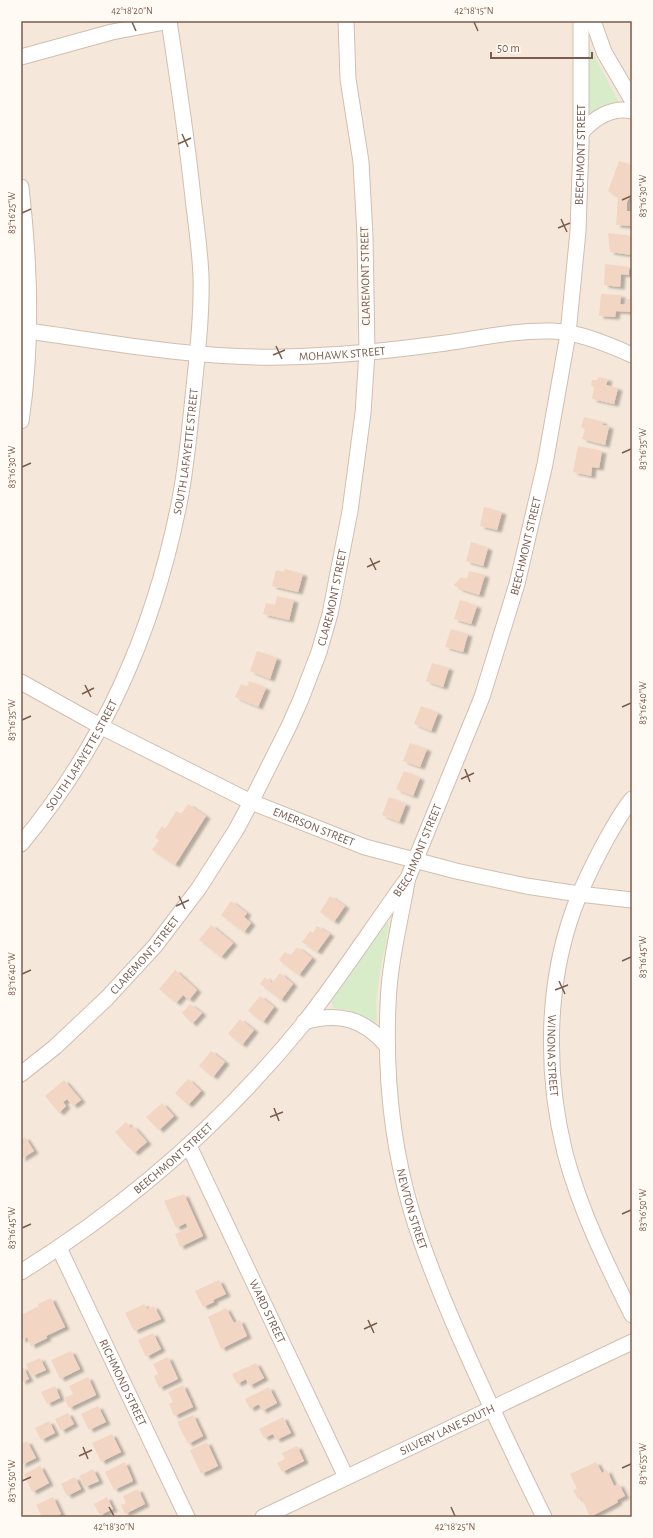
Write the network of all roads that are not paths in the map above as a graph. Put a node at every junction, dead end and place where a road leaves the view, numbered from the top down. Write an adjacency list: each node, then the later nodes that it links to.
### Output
1 (169, 21): 5 (street); 14 (street, SOUTH LAFAYETTE STREET)
2 (346, 21): 12 (street, CLAREMONT STREET)
3 (581, 21): 8 (street, BEECHMONT STREET)
4 (593, 21): 6 (street)
5 (21, 57)
6 (632, 100)
7 (632, 111): 8 (street)
8 (581, 134): 11 (street, BEECHMONT STREET)
9 (21, 187): 10 (street)
10 (25, 331): 14 (street, MOHAWK STREET); 15 (street)
11 (568, 334): 12 (street, MOHAWK STREET); 13 (street); 21 (street, BEECHMONT STREET)
12 (367, 352): 14 (street, MOHAWK STREET); 19 (street, CLAREMONT STREET)
13 (632, 354)
14 (197, 355): 17 (street, SOUTH LAFAYETTE STREET)
15 (21, 421)
16 (21, 682): 17 (street, EMERSON STREET)
17 (100, 726): 19 (street, EMERSON STREET); 20 (street, SOUTH LAFAYETTE STREET)
18 (632, 799): 23 (street, WINONA STREET)
19 (251, 802): 21 (street, EMERSON STREET); 27 (street, CLAREMONT STREET)
20 (21, 844)
21 (415, 861): 22 (street, BEECHMONT STREET); 23 (street, EMERSON STREET)
22 (408, 878): 25 (street, BEECHMONT STREET); 26 (street, NEWTON STREET)
23 (579, 894): 24 (street, EMERSON STREET); 31 (street, WINONA STREET)
24 (632, 900)
25 (304, 1022): 26 (street); 28 (street, BEECHMONT STREET)
26 (387, 1046): 33 (street, NEWTON STREET)
27 (21, 1074)
28 (189, 1146): 29 (street, BEECHMONT STREET); 34 (street, WARD STREET)
29 (59, 1248): 30 (street, BEECHMONT STREET); 35 (street, RICHMOND STREET)
30 (21, 1272)
31 (632, 1315)
32 (632, 1342): 33 (street, SILVERY LANE SOUTH)
33 (490, 1408): 34 (street, SILVERY LANE SOUTH); 37 (street, NEWTON STREET)
34 (346, 1477): 36 (street, SILVERY LANE SOUTH)
35 (187, 1517)
36 (263, 1517)
37 (544, 1517)

